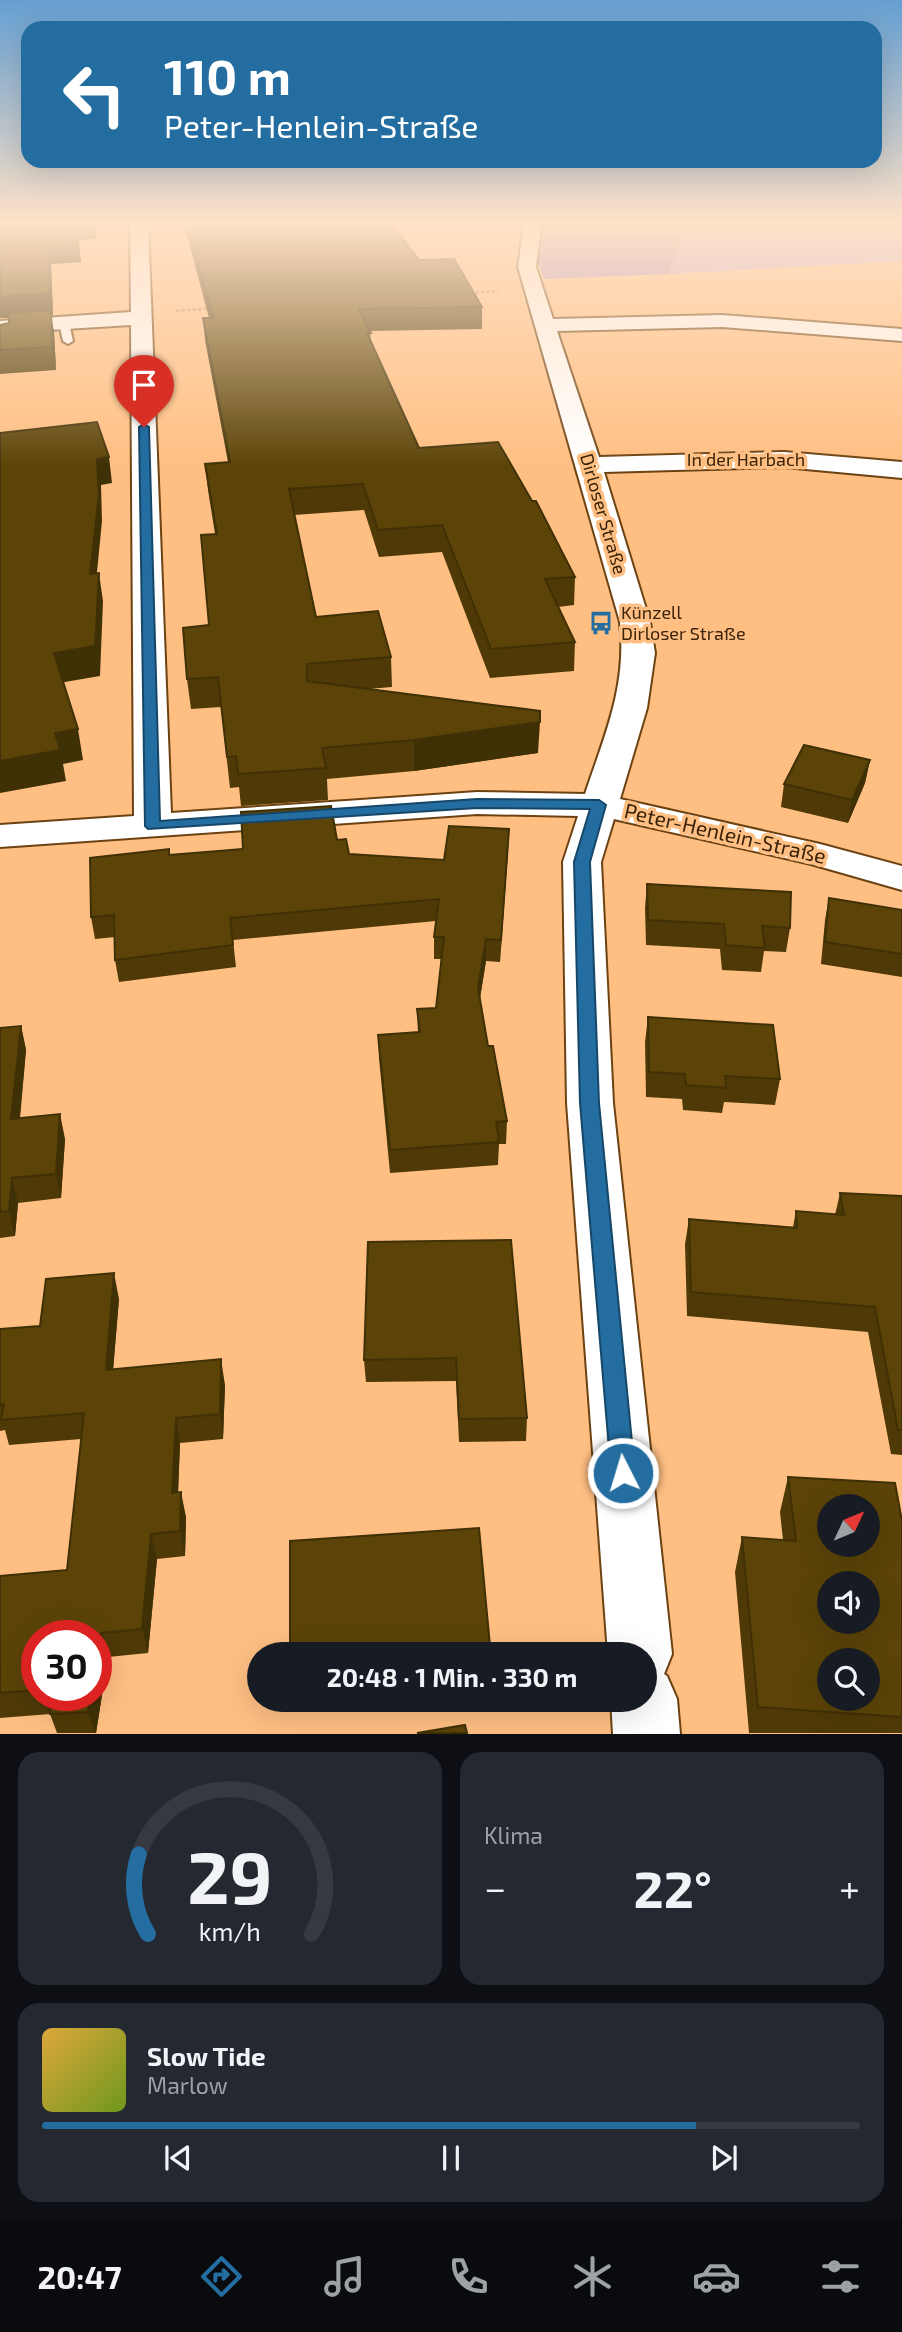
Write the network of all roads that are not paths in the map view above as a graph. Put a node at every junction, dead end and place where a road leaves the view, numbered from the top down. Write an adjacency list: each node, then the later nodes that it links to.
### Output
1 (140, 305): 3 (street)
2 (539, 305): 4 (street, Dirloser Straße)
3 (140, 316): 5 (street); 10 (street)
4 (545, 325): 6 (street); 7 (street, Dirloser Straße)
5 (4, 329)
6 (902, 335)
7 (589, 465): 8 (street, In der Harbach); 9 (street, Dirloser Straße)
8 (902, 470)
9 (599, 805): 10 (street, Peter-Henlein-Straße); 12 (street, Peter-Henlein-Straße); 13 (street, Dirloser Straße)
10 (153, 826): 11 (street, Peter-Henlein-Straße)
11 (0, 836)
12 (902, 878)
13 (638, 1642)
14 (645, 1712): 15 (street)
15 (647, 1734)

